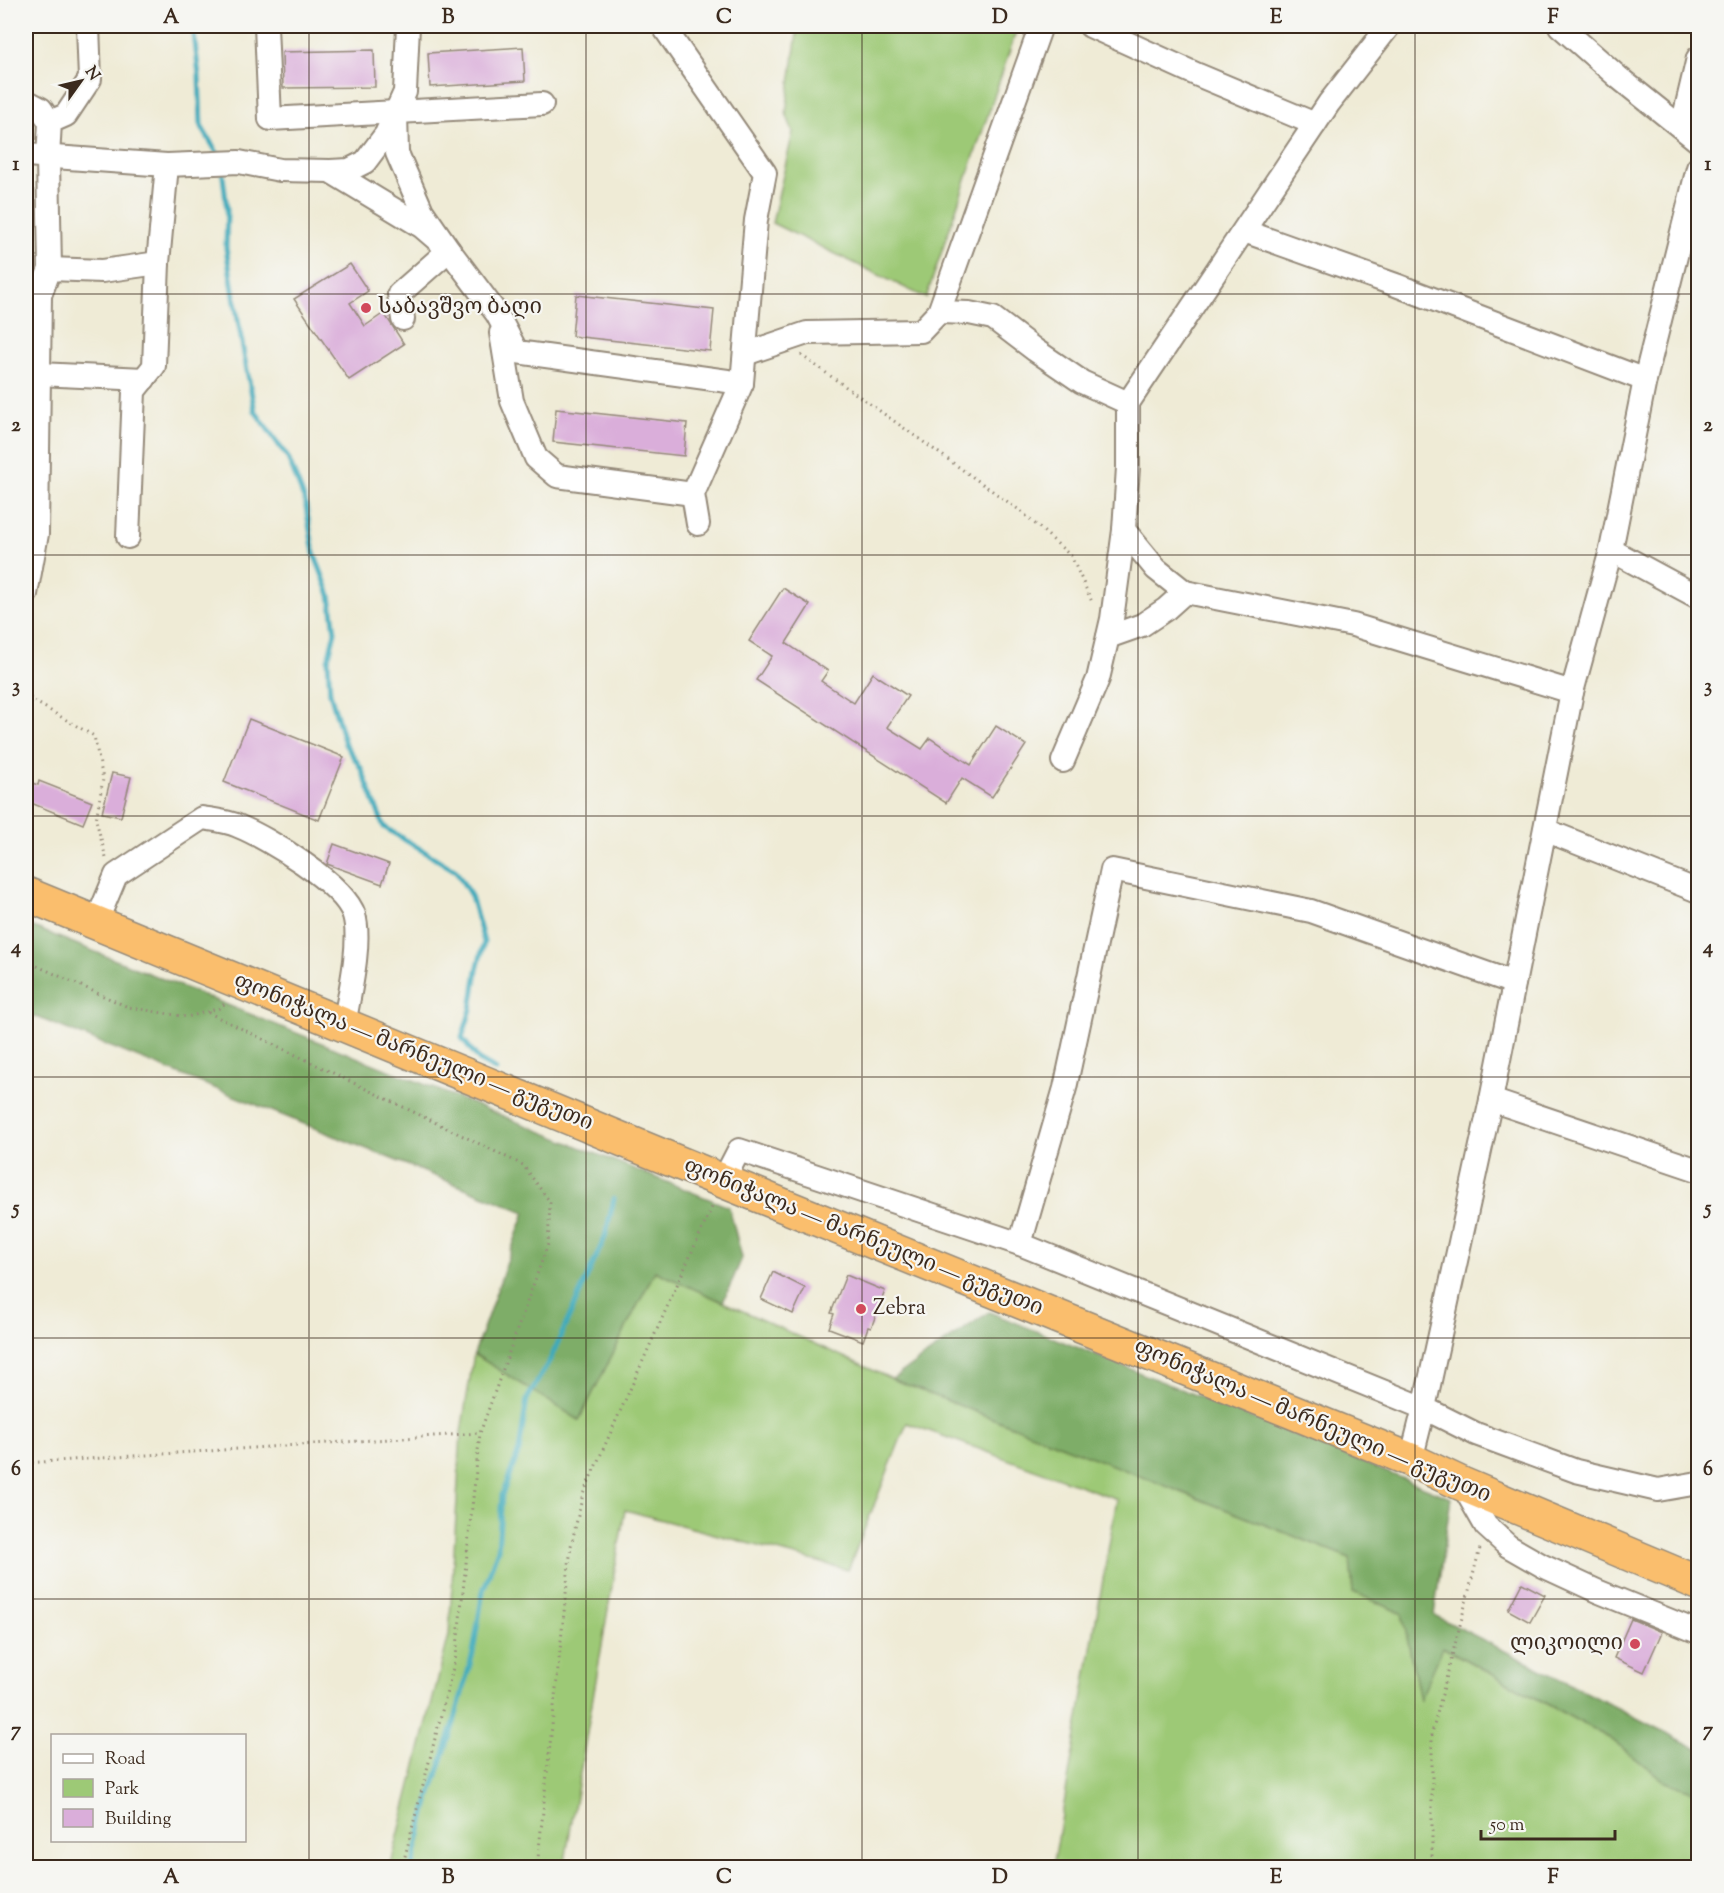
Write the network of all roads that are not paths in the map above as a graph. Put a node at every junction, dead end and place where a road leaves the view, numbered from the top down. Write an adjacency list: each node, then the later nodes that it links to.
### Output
1 (88, 26): 13 (street)
2 (266, 26): 12 (street)
3 (408, 26): 12 (street)
4 (663, 26): 29 (street)
5 (1041, 26): 26 (street)
6 (1090, 26): 14 (street)
7 (1389, 26): 14 (street)
8 (1560, 26): 15 (street)
9 (1698, 58): 15 (street)
10 (26, 101): 13 (street)
11 (543, 104): 12 (street)
12 (396, 113): 21 (street); 23 (street)
13 (50, 122): 18 (street)
14 (1315, 124): 22 (street)
15 (1682, 126): 16 (street)
16 (1698, 141)
17 (26, 155): 18 (street)
18 (48, 158): 19 (street); 25 (street)
19 (167, 165): 21 (street); 24 (street)
20 (1698, 168): 32 (street)
21 (330, 171): 23 (street)
22 (1244, 231): 32 (street); 34 (street)
23 (449, 250): 27 (street); 28 (street)
24 (158, 263): 25 (street); 31 (street)
25 (50, 269): 30 (street)
26 (939, 312): 29 (street); 34 (street)
27 (498, 314): 33 (street); 35 (street)
28 (403, 319)
29 (745, 354): 33 (street)
30 (39, 374): 31 (street); 41 (street)
31 (144, 379): 38 (street)
32 (1645, 380): 39 (street)
33 (742, 383): 35 (street)
34 (1128, 403): 37 (street)
35 (693, 494): 36 (street)
36 (698, 524)
37 (1124, 530): 40 (street); 43 (street)
38 (128, 537)
39 (1611, 550): 42 (street); 44 (street)
40 (1185, 592): 43 (street); 44 (street)
41 (26, 594)
42 (1698, 597)
43 (1108, 637): 45 (street)
44 (1572, 692): 46 (street)
45 (1063, 761)
46 (1545, 830): 47 (street); 50 (street)
47 (1698, 891)
48 (26, 894): 49 (highway, ფონიჭალა — მარნეული — გუგუთი)
49 (96, 922): 51 (highway, ფონიჭალა — მარნეული — გუგუთი); 51 (street)
50 (1514, 983): 52 (street); 55 (street)
51 (344, 1025): 54 (highway, ფონიჭალა — მარნეული — გუგუთი)
52 (1491, 1100): 53 (street); 56 (street)
53 (1698, 1170)
54 (723, 1181): 55 (street); 57 (highway, ფონიჭალა — მარნეული — გუგუთი)
55 (1020, 1245): 56 (street)
56 (1424, 1408): 57 (street); 58 (street)
57 (1411, 1460): 59 (highway, ფონიჭალა — მარნეული — გუგუთი)
58 (1698, 1483)
59 (1462, 1484): 60 (highway, ფონიჭალა — მარნეული — გუგუთი); 61 (street)
60 (1698, 1583)
61 (1698, 1632)

